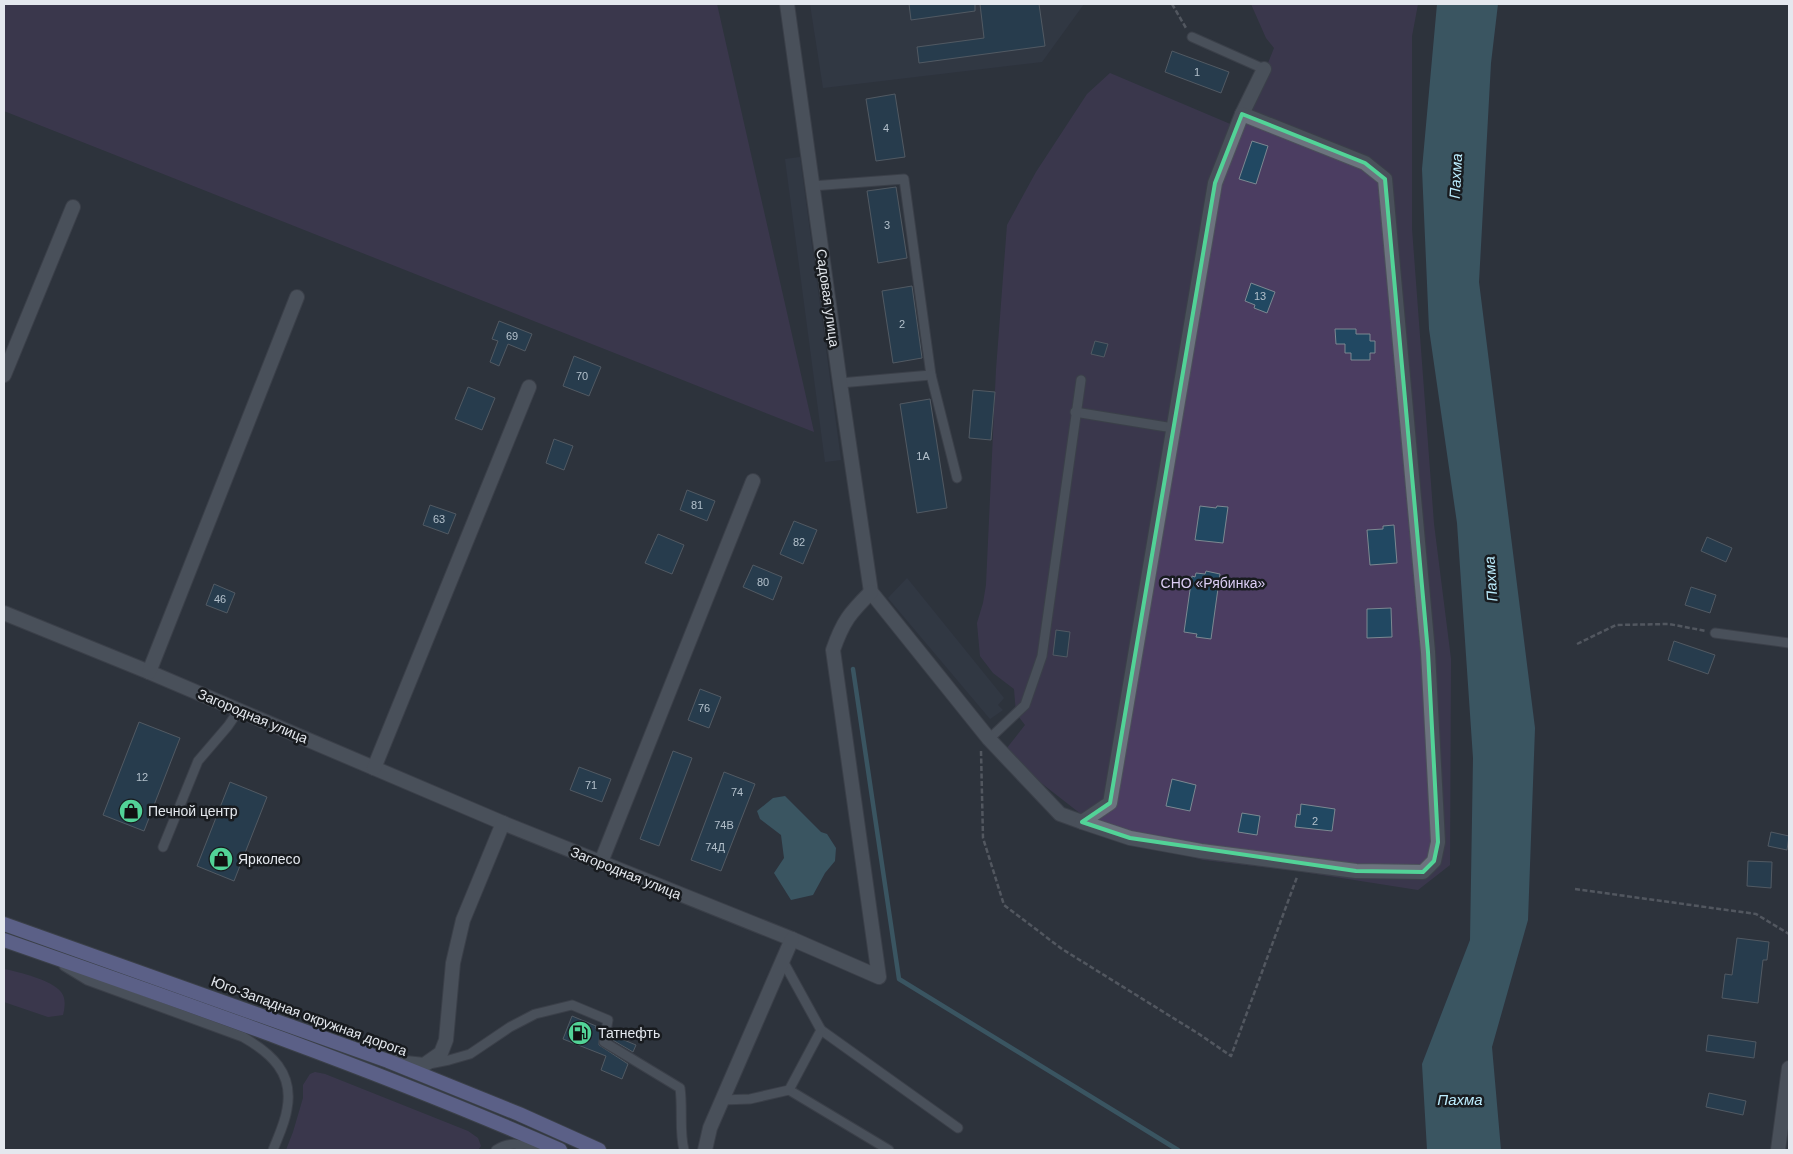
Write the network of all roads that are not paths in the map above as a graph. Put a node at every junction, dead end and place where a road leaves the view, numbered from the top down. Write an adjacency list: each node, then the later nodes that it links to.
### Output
1 (787, 4): 5 (street, Садовая улица)
2 (1192, 37): 3 (lane)
3 (1264, 69): 4 (street)
4 (1242, 114): 14 (street); 25 (street)
5 (812, 186): 8 (lane); 11 (street, Садовая улица)
6 (73, 207): 9 (street)
7 (298, 297): 21 (street)
8 (931, 374): 11 (lane); 15 (lane)
9 (4, 375)
10 (1081, 380): 13 (lane)
11 (840, 383): 17 (street, Садовая улица)
12 (529, 387): 24 (street)
13 (1075, 412): 14 (lane); 23 (lane)
14 (1173, 428): 25 (street)
15 (957, 478)
16 (753, 481): 28 (street)
17 (871, 592): 23 (street); 30 (street, Загородная улица)
18 (4, 613): 21 (street, Загородная улица)
19 (1715, 633): 20 (lane)
20 (1789, 643)
21 (149, 672): 22 (street, Загородная улица)
22 (238, 710): 24 (street, Загородная улица); 27 (lane)
23 (985, 735): 25 (street)
24 (374, 768): 26 (street, Загородная улица)
25 (1082, 822)
26 (503, 823): 28 (street, Загородная улица); 36 (street)
27 (164, 847)
28 (601, 862): 30 (street, Загородная улица)
29 (4, 924): 35 (highway, Юго-Западная окружная дорога)
30 (792, 939): 33 (street)
31 (4, 940): 32 (highway)
32 (44, 954): 41 (lane); 44 (highway)
33 (783, 961): 34 (lane); 39 (street)
34 (820, 1030): 38 (lane); 40 (lane)
35 (388, 1061): 36 (street); 45 (highway, Юго-Западная окружная дорога)
36 (424, 1065): 46 (lane)
37 (1789, 1068): 49 (street)
38 (789, 1090): 39 (lane); 48 (lane)
39 (722, 1100): 47 (street)
40 (958, 1128)
41 (273, 1150)
42 (496, 1150): 43 (lane)
43 (537, 1150)
44 (560, 1150)
45 (599, 1150)
46 (684, 1150)
47 (705, 1150)
48 (889, 1150)
49 (1778, 1150)

